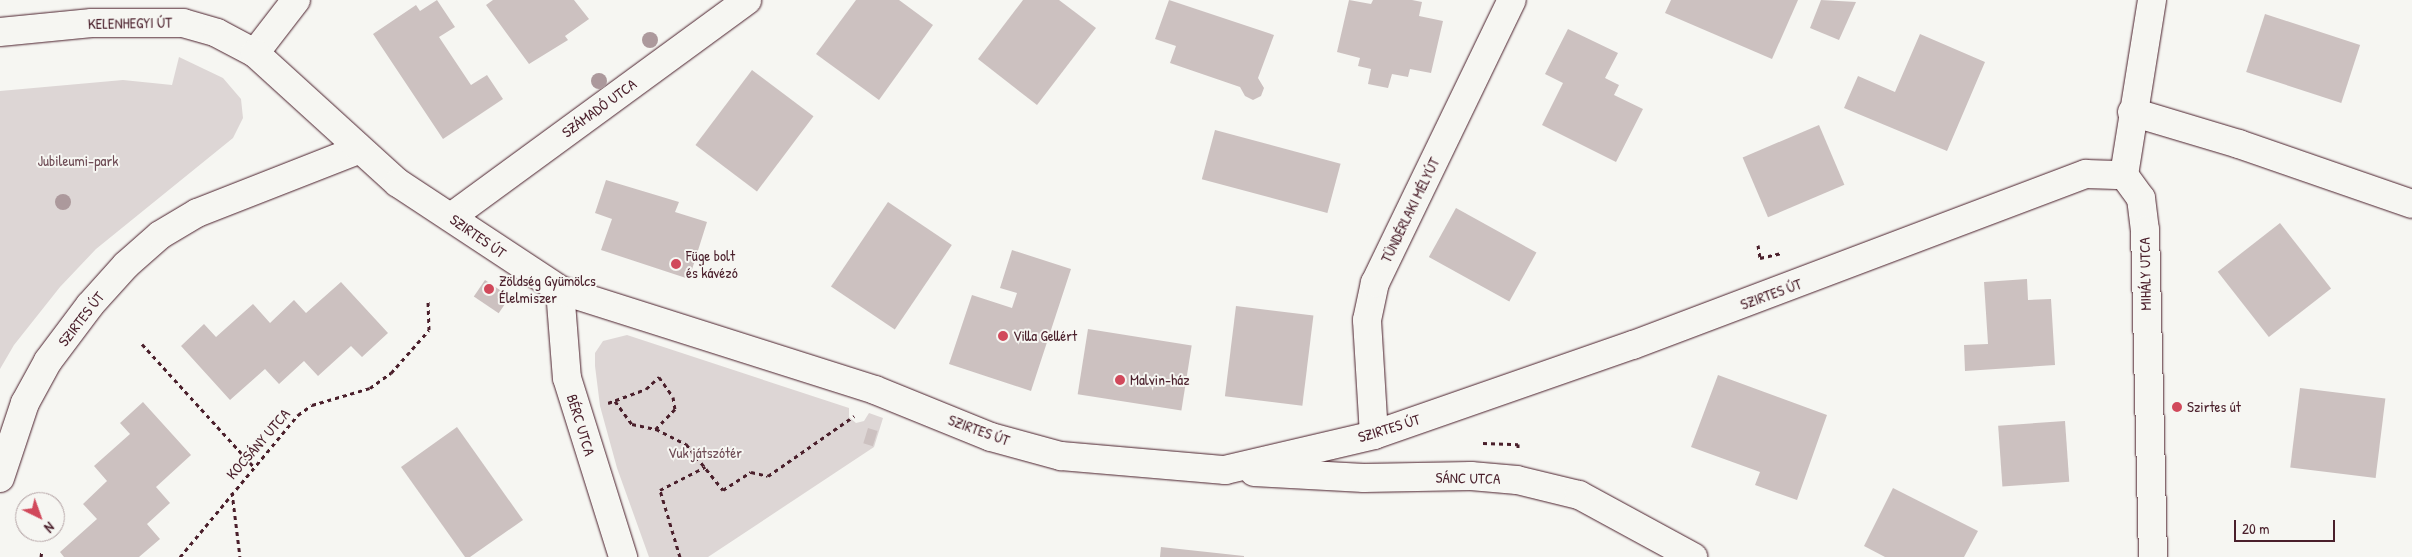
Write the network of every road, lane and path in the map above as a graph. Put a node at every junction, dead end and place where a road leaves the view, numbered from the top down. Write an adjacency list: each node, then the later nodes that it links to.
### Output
1 (296, 0): 6 (street)
2 (747, 0): 11 (street, SZÁMADÓ UTCA)
3 (1512, 0): 19 (street, TÜNDÉRLAKI MÉLYÚT)
4 (2152, 0): 7 (street)
5 (0, 32): 6 (street, KELENHEGYI ÚT)
6 (255, 53): 8 (street, KELENHEGYI ÚT)
7 (2132, 112): 9 (street); 10 (street)
8 (358, 150): 11 (street, SZIRTES ÚT); 23 (street, SZIRTES ÚT)
9 (2124, 175): 19 (street, SZIRTES ÚT); 32 (street, MIHÁLY UTCA)
10 (2412, 204)
11 (451, 217): 12 (street, SZIRTES ÚT)
12 (560, 290): 15 (street, SZIRTES ÚT); 17 (street, BÉRC UTCA)
13 (428, 300): 20 (path, KOCSÁNY UTCA)
14 (142, 344): 20 (path)
15 (875, 390): 21 (path); 22 (street, SZIRTES ÚT)
16 (614, 401): 17 (path); 18 (path); 18 (path)
17 (575, 408): 29 (street, BÉRC UTCA)
18 (656, 430): 21 (path)
19 (1374, 435): 22 (street, SZIRTES ÚT)
20 (254, 466): 24 (path, KOCSÁNY UTCA)
21 (705, 468): 30 (path)
22 (1225, 470): 31 (street, SÁNC UTCA)
23 (0, 478)
24 (232, 491): 27 (path); 28 (path, KOCSÁNY UTCA)
25 (42, 550): 26 (path)
26 (41, 557)
27 (180, 557)
28 (240, 557)
29 (623, 557)
30 (680, 557)
31 (1693, 557)
32 (2153, 557)

